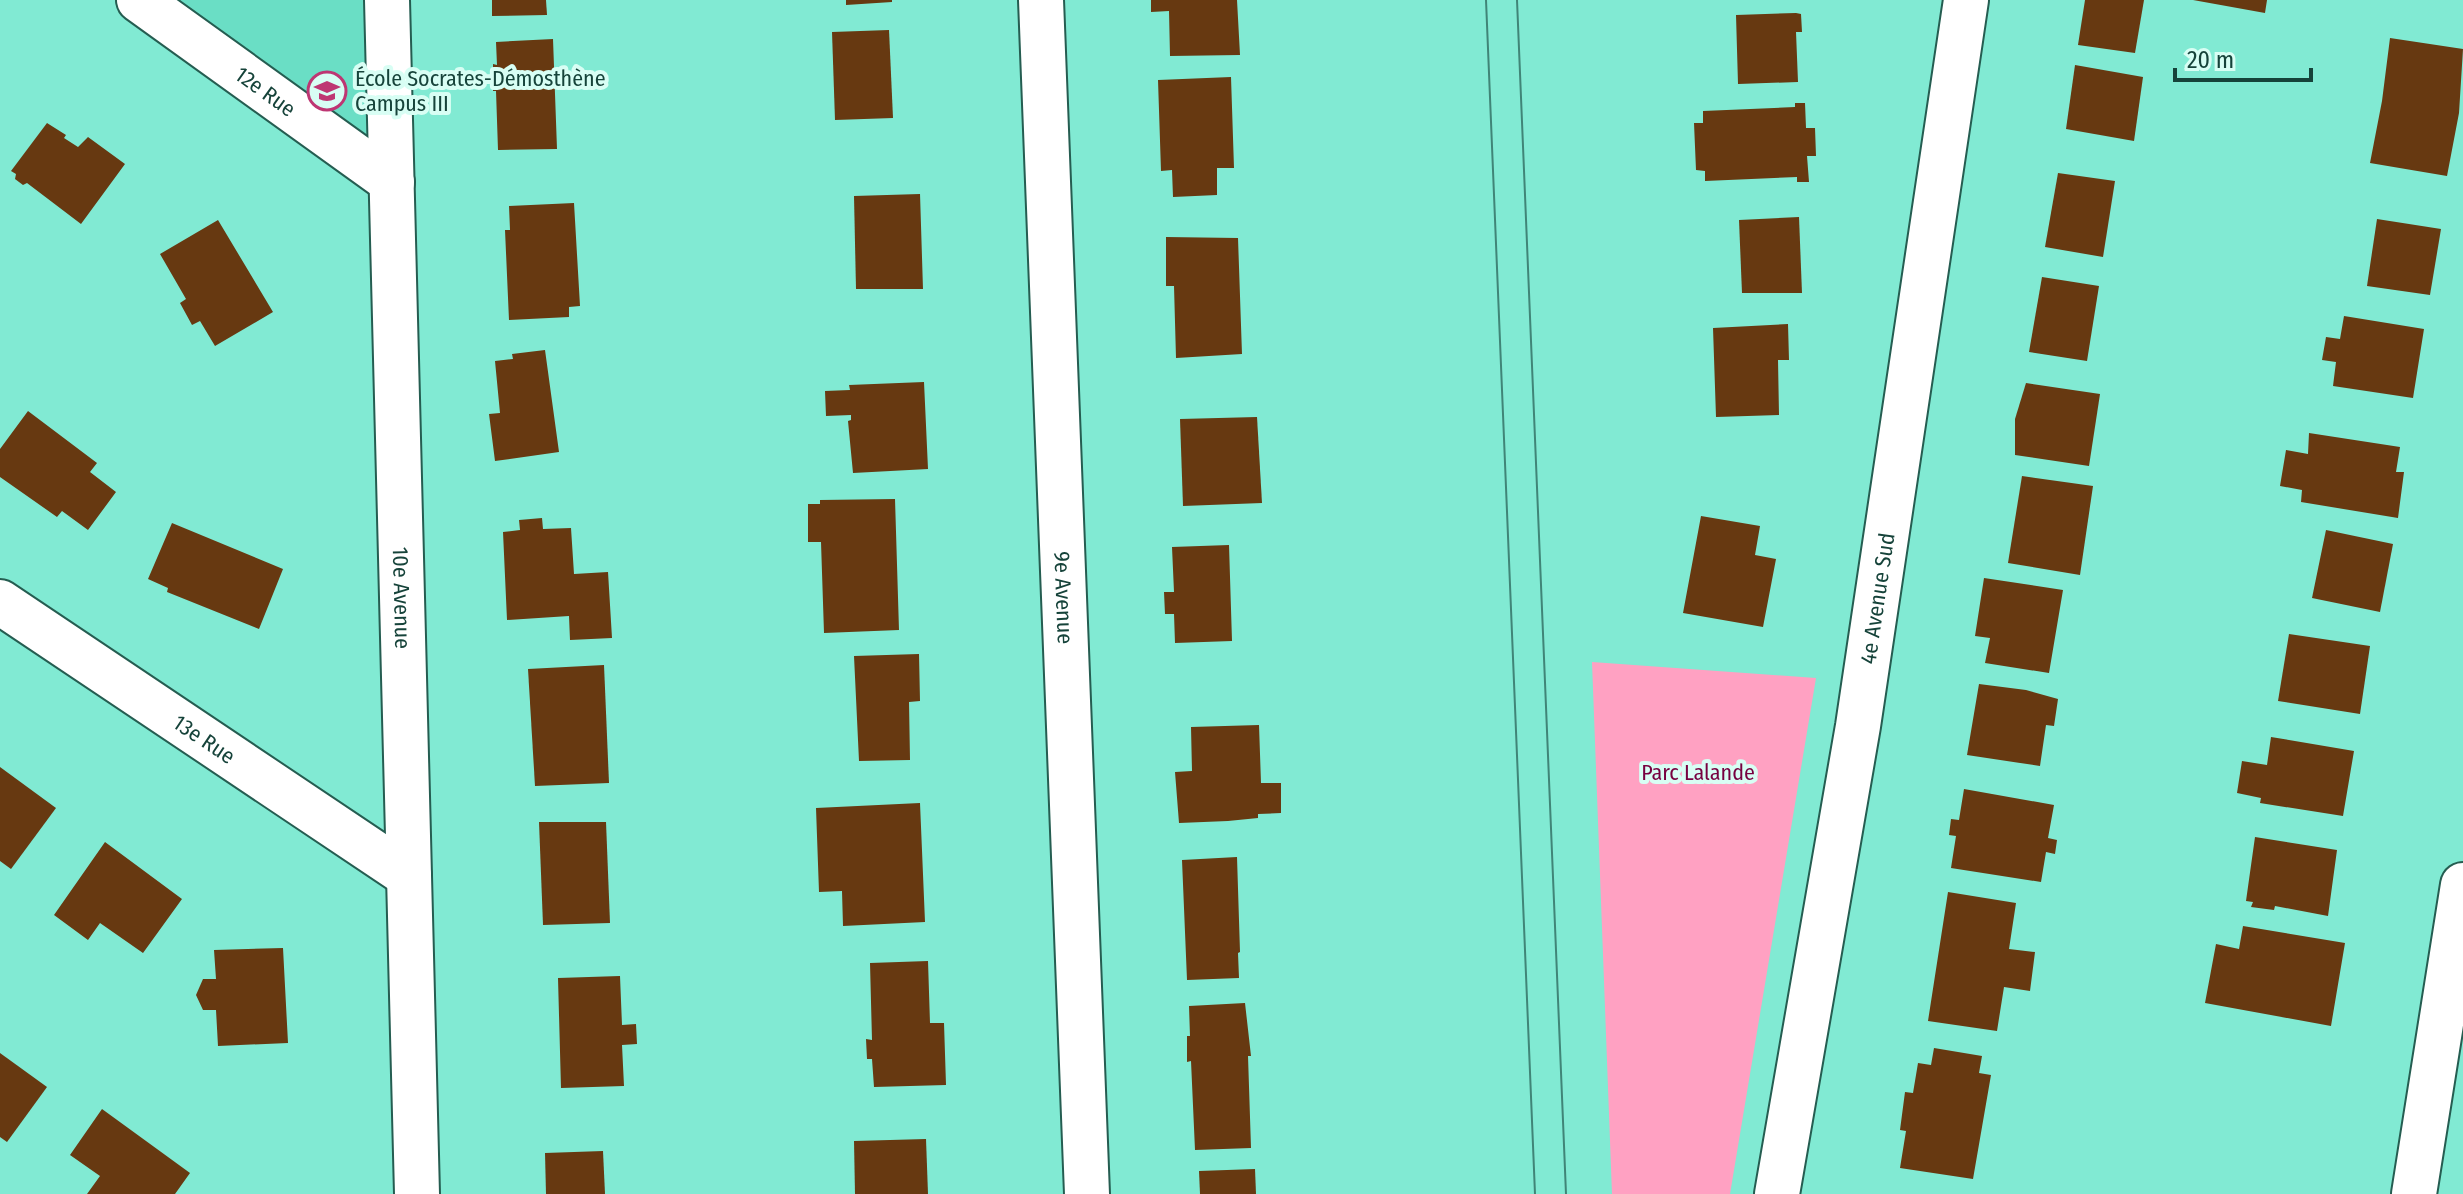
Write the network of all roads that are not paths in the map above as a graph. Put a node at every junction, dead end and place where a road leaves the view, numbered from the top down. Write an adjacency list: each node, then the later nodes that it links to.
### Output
1 (139, 0): 5 (street, 12e Rue)
2 (387, 0): 5 (street, 10e Avenue)
3 (1041, 0): 10 (street, 9e Avenue)
4 (1966, 0): 11 (street, 4e Avenue Sud)
5 (392, 182): 7 (street, 10e Avenue)
6 (0, 602): 7 (street, 13e Rue)
7 (409, 876): 9 (street, 10e Avenue)
8 (2463, 885): 12 (street)
9 (417, 1194)
10 (1087, 1194)
11 (1777, 1194)
12 (2414, 1194)

